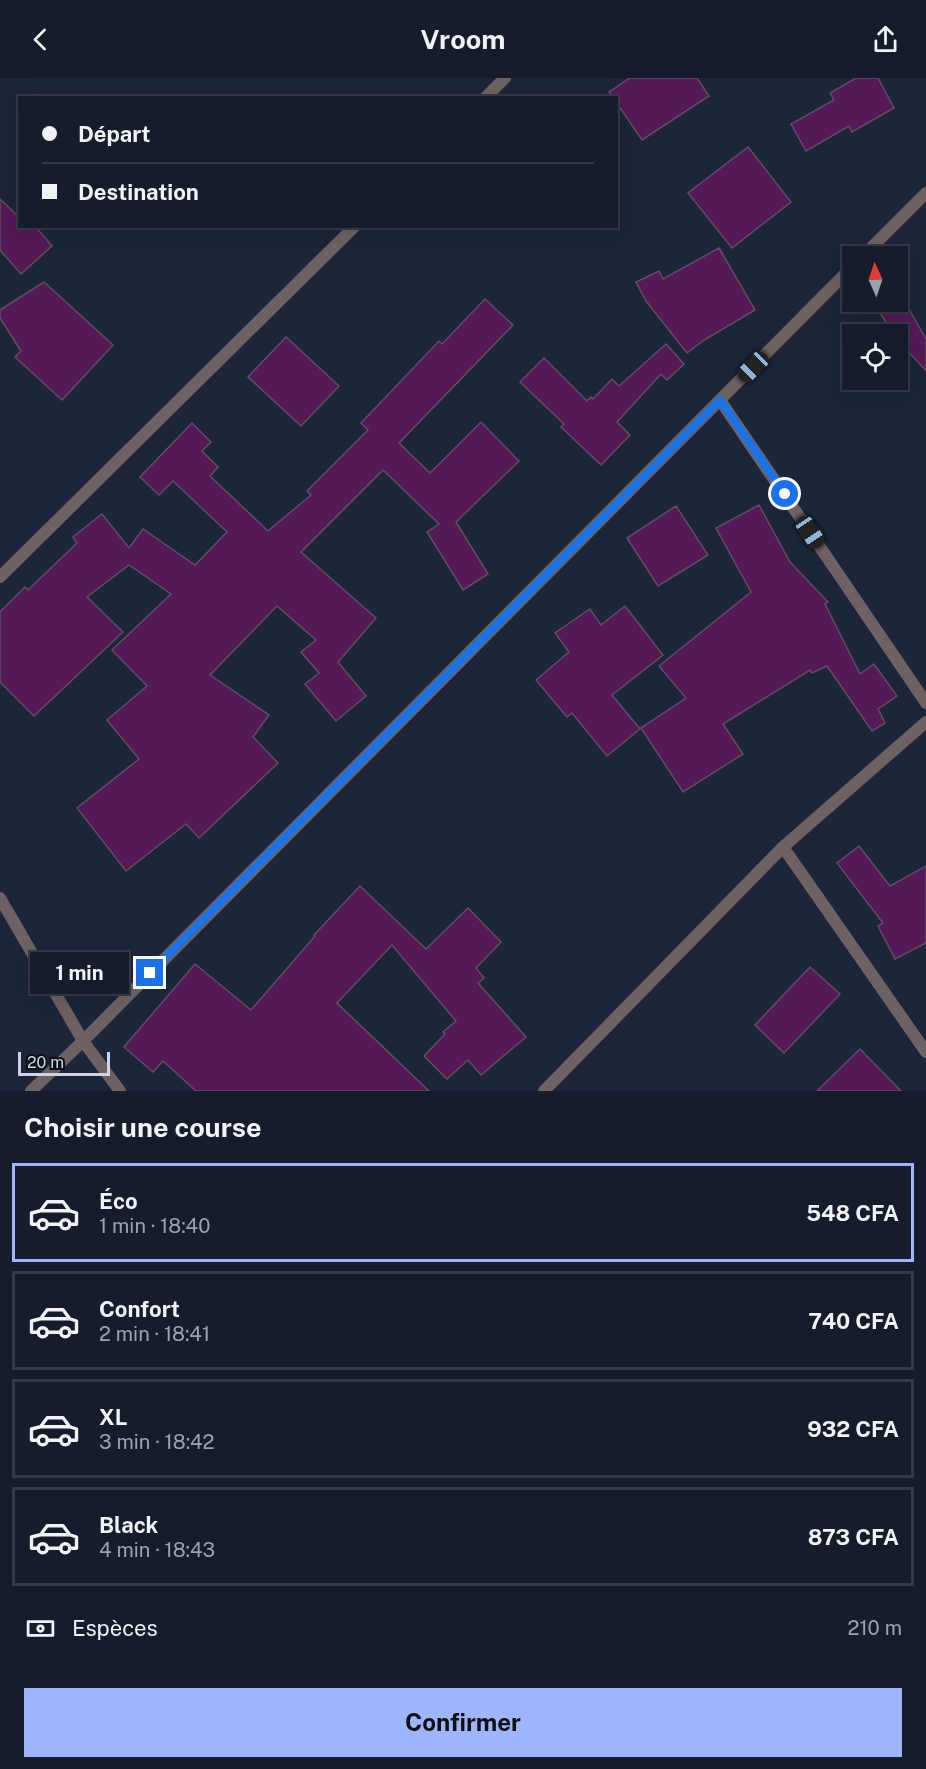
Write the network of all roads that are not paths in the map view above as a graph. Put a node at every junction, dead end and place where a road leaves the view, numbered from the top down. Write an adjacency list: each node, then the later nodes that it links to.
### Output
1 (505, 78): 2 (street)
2 (487, 96)
3 (926, 193): 5 (street)
4 (353, 228): 8 (street)
5 (873, 246)
6 (842, 277): 7 (street)
7 (720, 400): 9 (street); 13 (street)
8 (0, 578)
9 (926, 703)
10 (926, 722): 11 (street)
11 (783, 847): 14 (street); 17 (street)
12 (0, 898): 13 (street)
13 (83, 1041): 15 (street); 16 (street)
14 (926, 1053)
15 (31, 1091)
16 (120, 1091)
17 (544, 1091)

